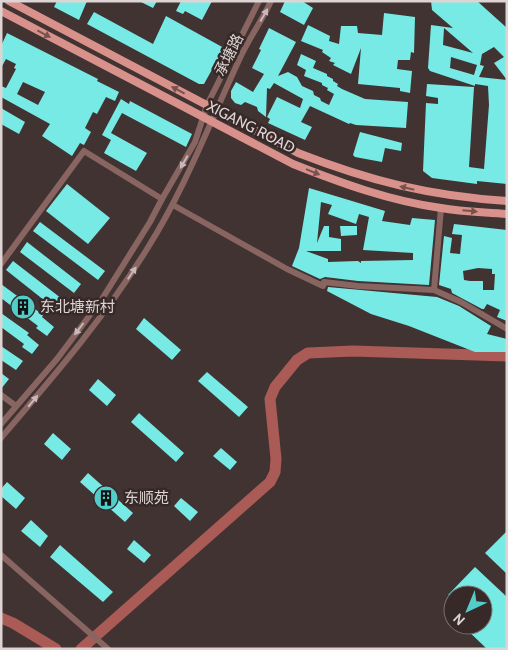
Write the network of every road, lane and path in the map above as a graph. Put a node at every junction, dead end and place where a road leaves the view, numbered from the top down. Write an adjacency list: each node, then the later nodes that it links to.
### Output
1 (9, 1): 5 (main road, XIGANG ROAD, one-way to 1)
2 (259, 1): 5 (street, 承塘路)
3 (271, 1): 6 (street, 承塘路, one-way to 3)
4 (1, 11): 7 (main road, XIGANG ROAD, one-way to 7)
5 (207, 105): 6 (main road, XIGANG ROAD); 7 (street, 承塘路)
6 (216, 110): 8 (street, 承塘路); 10 (main road, XIGANG ROAD, one-way to 6)
7 (203, 117): 8 (main road, XIGANG ROAD); 9 (street, 承塘路, one-way to 9)
8 (211, 122): 11 (street, 承塘路); 12 (main road, XIGANG ROAD, one-way to 12)
9 (162, 199): 14 (street); 18 (street, 承塘路, one-way to 18)
10 (507, 202)
11 (173, 205): 15 (street); 20 (street, 承塘路, one-way to 11)
12 (441, 208): 13 (main road, XIGANG ROAD, one-way to 13); 15 (street)
13 (507, 214)
14 (1, 264)
15 (434, 290): 16 (street)
16 (507, 329)
17 (1, 395): 18 (street)
18 (16, 406): 19 (street, 承塘路)
19 (1, 424)
20 (1, 438)
21 (1, 556): 22 (street)
22 (108, 649)

